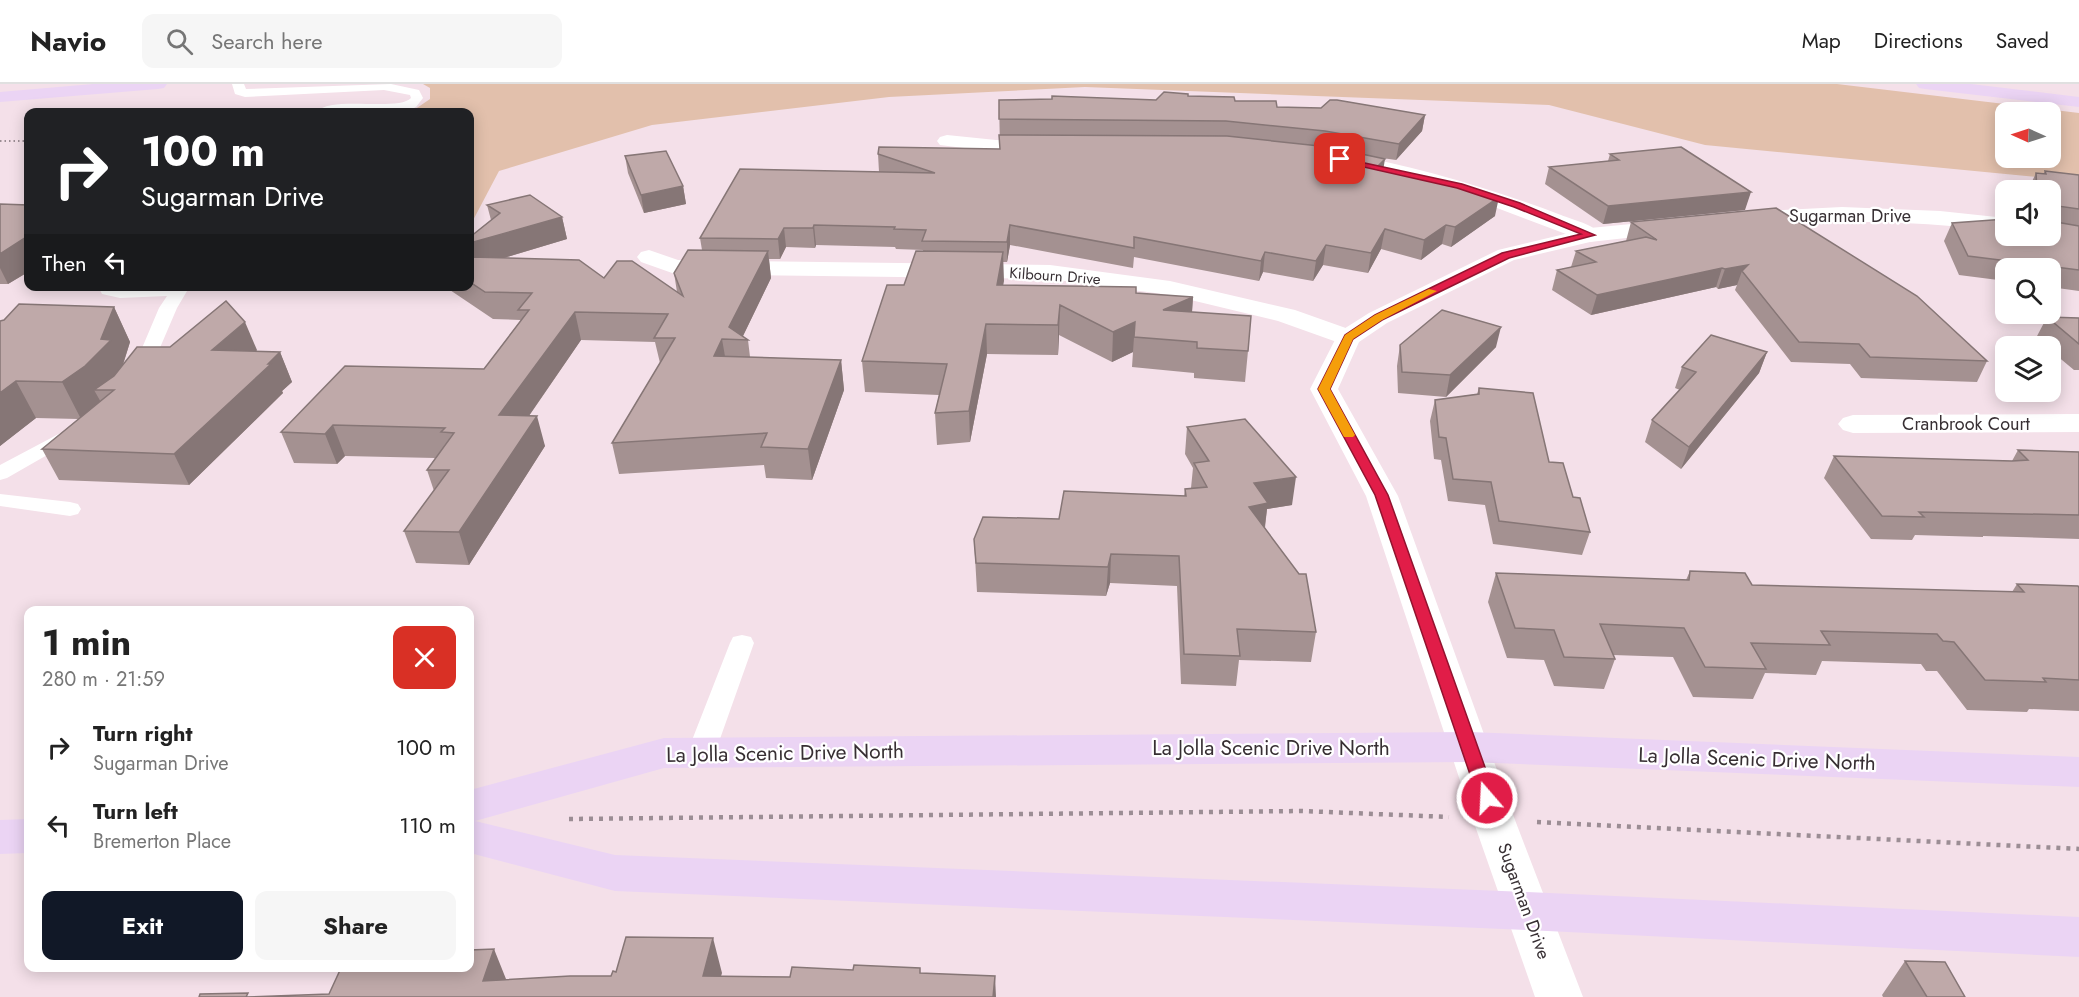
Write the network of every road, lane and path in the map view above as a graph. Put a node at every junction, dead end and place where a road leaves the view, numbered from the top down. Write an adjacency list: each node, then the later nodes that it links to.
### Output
1 (40, 84): 5 (main road)
2 (158, 84): 6 (main road)
3 (238, 84): 10 (lane)
4 (1925, 84): 7 (main road)
5 (0, 88)
6 (0, 97)
7 (2079, 102)
8 (351, 108): 9 (lane)
9 (373, 108)
10 (404, 108)
11 (0, 141): 12 (path)
12 (24, 141)
13 (947, 141): 14 (street)
14 (1066, 146)
15 (1318, 156): 17 (street)
16 (1995, 224): 17 (street, Sugarman Drive)
17 (1590, 235): 22 (street, Sugarman Drive)
18 (649, 257): 22 (street, Kilbourn Drive)
19 (112, 291): 20 (lane)
20 (150, 291)
21 (179, 291): 23 (lane)
22 (1348, 338): 31 (street, Sugarman Drive)
23 (130, 390)
24 (2079, 423): 25 (street, Cranbrook Court)
25 (1853, 424)
26 (84, 426): 27 (lane)
27 (0, 474)
28 (0, 500): 29 (lane)
29 (70, 510)
30 (742, 643): 32 (lane)
31 (1470, 747): 32 (main road, La Jolla Scenic Drive North); 33 (main road, La Jolla Scenic Drive North); 42 (street, Sugarman Drive)
32 (701, 753): 34 (main road, La Jolla Scenic Drive North)
33 (2079, 772)
34 (474, 805)
35 (1419, 816): 36 (path)
36 (565, 819)
37 (1540, 822): 41 (path)
38 (24, 836): 39 (main road)
39 (0, 837)
40 (474, 837): 42 (main road)
41 (2079, 849)
42 (1527, 910): 43 (main road); 44 (street, Sugarman Drive)
43 (2079, 937)
44 (1559, 997)

